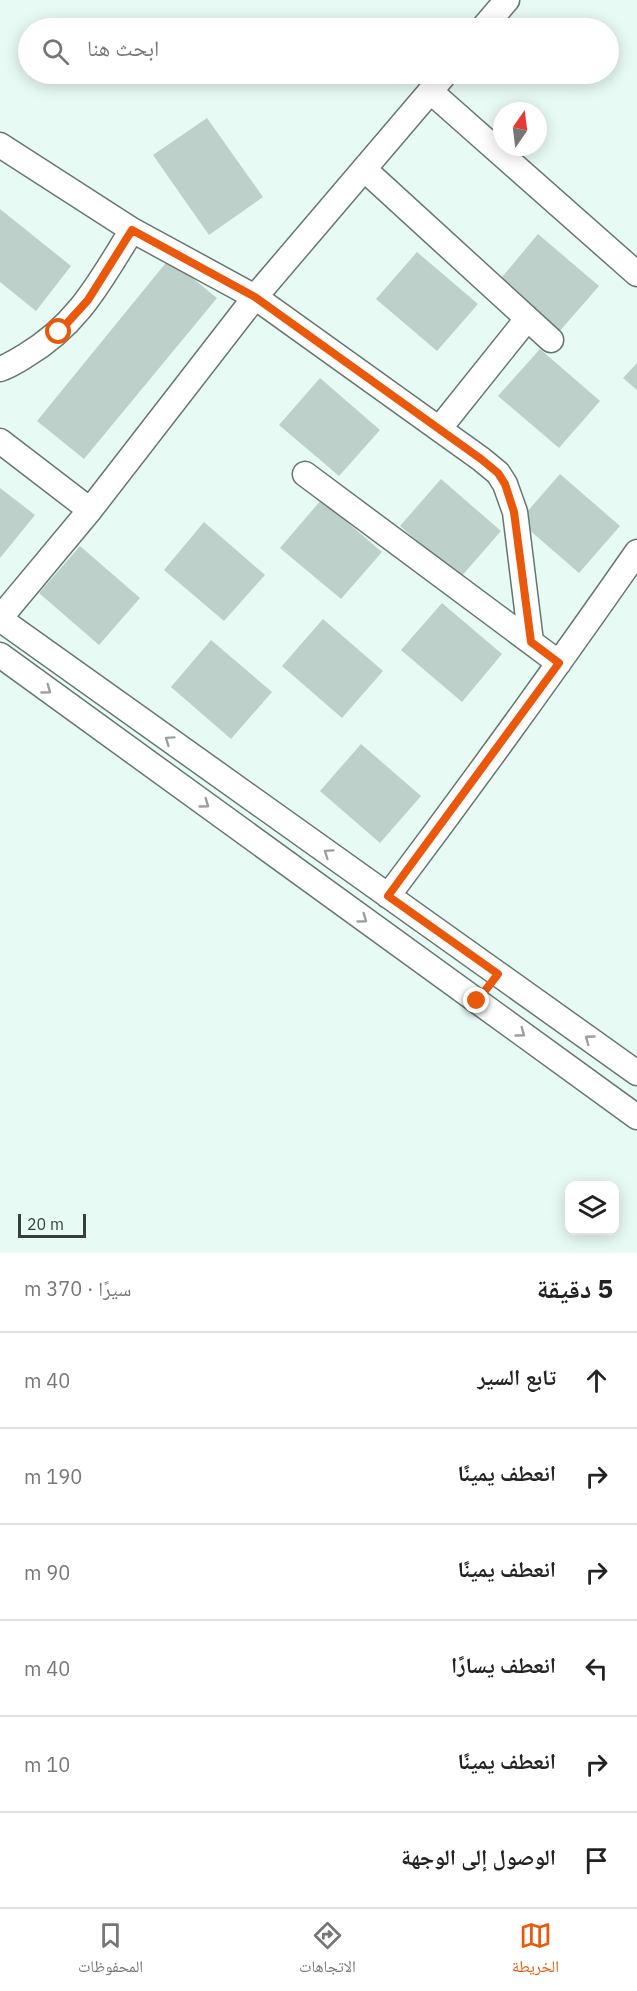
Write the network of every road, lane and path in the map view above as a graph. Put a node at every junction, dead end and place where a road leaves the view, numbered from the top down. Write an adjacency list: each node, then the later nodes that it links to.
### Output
1 (507, 0): 2 (street)
2 (492, 18)
3 (435, 84): 6 (street)
4 (439, 84): 8 (street)
5 (0, 145): 7 (street)
6 (364, 169): 9 (street); 10 (street)
7 (132, 230): 9 (street); 12 (street)
8 (637, 274)
9 (255, 297): 13 (street); 16 (street)
10 (527, 319): 11 (street); 13 (street)
11 (551, 339)
12 (2, 366)
13 (439, 429): 19 (street)
14 (0, 441): 16 (street)
15 (306, 474): 19 (street)
16 (90, 510): 18 (street)
17 (637, 552): 21 (street)
18 (0, 619): 22 (street, one-way to 18)
19 (531, 642): 21 (street)
20 (0, 655): 24 (street, one-way to 24)
21 (559, 663): 22 (street)
22 (388, 896): 23 (street)
23 (498, 974): 24 (street); 25 (street, one-way to 23)
24 (477, 1001): 26 (street, one-way to 26)
25 (637, 1074)
26 (637, 1117)

